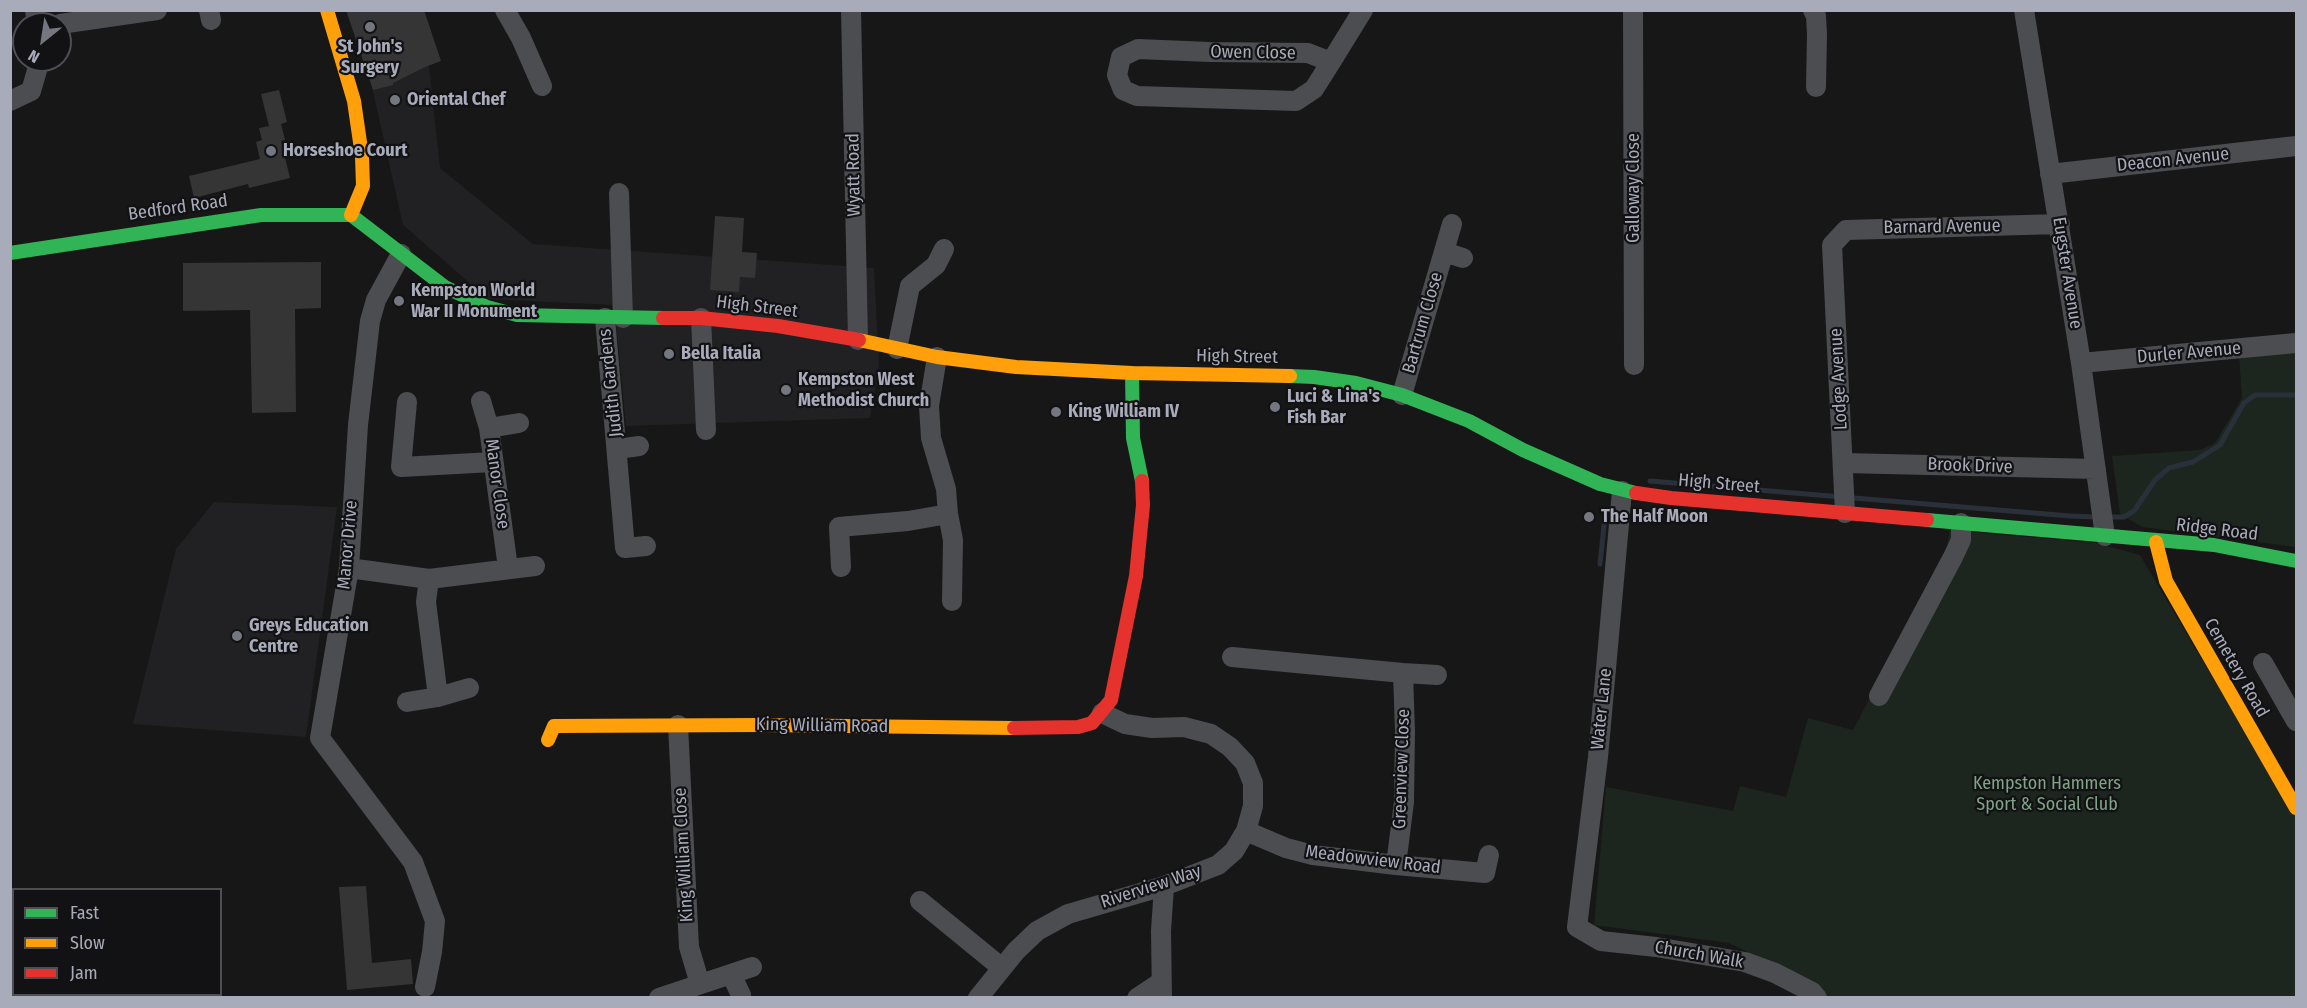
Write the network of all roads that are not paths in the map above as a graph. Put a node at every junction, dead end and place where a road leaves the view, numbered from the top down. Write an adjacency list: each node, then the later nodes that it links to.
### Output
1 (157, 10): 9 (street)
2 (327, 10): 18 (main road)
3 (505, 10): 12 (street)
4 (851, 10): 29 (street, Wyatt Road)
5 (1363, 10): 10 (street, Owen Close)
6 (1634, 10): 34 (street, Galloway Close)
7 (1813, 10): 13 (street)
8 (2024, 10): 16 (street, Eugster Avenue)
9 (72, 22)
10 (1331, 62): 10 (street, Owen Close)
11 (37, 72): 14 (street)
12 (542, 86)
13 (1816, 87)
14 (10, 101)
15 (2296, 146): 16 (street, Deacon Avenue)
16 (2050, 174): 20 (street, Eugster Avenue)
17 (619, 193): 27 (street, Judith Gardens)
18 (351, 215): 23 (main road, Bedford Road); 24 (main road, High Street)
19 (1452, 224): 22 (street, Bartrum Close)
20 (2060, 224): 21 (street, Barnard Avenue); 33 (street, Eugster Avenue)
21 (1832, 245): 45 (street, Lodge Avenue)
22 (1444, 252): 25 (street, Bartrum Close); 36 (street, Bartrum Close)
23 (10, 253)
24 (401, 254): 27 (main road, High Street); 57 (street, Manor Drive)
25 (1463, 258)
26 (944, 262): 31 (street)
27 (614, 318): 28 (main road, High Street); 43 (street, Judith Gardens)
28 (700, 318): 29 (main road, High Street); 41 (street)
29 (858, 340): 31 (main road, High Street)
30 (2296, 342): 33 (street, Durler Avenue)
31 (897, 349): 32 (main road, High Street)
32 (937, 357): 35 (main road, High Street); 49 (street)
33 (2081, 363): 46 (street, Eugster Avenue)
34 (1634, 365)
35 (1132, 373): 36 (main road, High Street); 70 (main road)
36 (1402, 395): 47 (main road, High Street)
37 (481, 401): 40 (street, Manor Close)
38 (406, 402): 44 (street)
39 (519, 423): 40 (street)
40 (489, 428): 44 (street, Manor Close)
41 (706, 430)
42 (639, 446): 43 (street, Judith Gardens)
43 (618, 448): 54 (street, Judith Gardens)
44 (493, 462): 59 (street, Manor Close)
45 (1844, 463): 46 (street, Brook Drive); 48 (street, Lodge Avenue)
46 (2096, 469): 51 (street, Eugster Avenue)
47 (1622, 491): 48 (main road, High Street); 80 (street, Water Lane)
48 (1845, 502): 50 (main road, High Street)
49 (948, 514): 58 (street); 61 (street)
50 (1961, 523): 51 (main road, High Street); 67 (street)
51 (2103, 523): 52 (main road, High Street)
52 (2132, 538): 53 (main road, Ridge Road)
53 (2156, 542): 55 (main road, Ridge Road); 74 (main road, Cemetery Road)
54 (646, 546)
55 (2296, 561)
56 (534, 566): 59 (street)
57 (349, 567): 60 (street); 85 (street, Manor Drive)
58 (841, 567)
59 (508, 568): 60 (street)
60 (429, 579): 68 (street)
61 (952, 601)
62 (1232, 657): 64 (street)
63 (2263, 663): 71 (street)
64 (1403, 673): 65 (street); 77 (street, Greenview Close)
65 (1437, 675)
66 (469, 688): 68 (street)
67 (1879, 696)
68 (438, 697): 69 (street)
69 (407, 702)
70 (1102, 713): 72 (main road, King William Road); 75 (street, Riverview Way)
71 (2296, 721)
72 (678, 725): 73 (main road, King William Road); 84 (street, King William Close)
73 (548, 741)
74 (2296, 808)
75 (1246, 831): 77 (street, Meadowview Road); 78 (street, Riverview Way)
76 (1489, 855): 77 (street, Meadowview Road)
77 (1396, 865)
78 (1164, 886): 82 (street, Riverview Way); 86 (street)
79 (920, 901): 82 (street)
80 (1577, 927): 91 (street, Church Walk)
81 (753, 967): 83 (street)
82 (1002, 968): 89 (street, Riverview Way)
83 (731, 974): 84 (street); 87 (street)
84 (700, 984): 88 (street)
85 (425, 987)
86 (1161, 990): 90 (street)
87 (741, 995)
88 (659, 998)
89 (978, 998)
90 (1137, 998)
91 (1817, 998)

